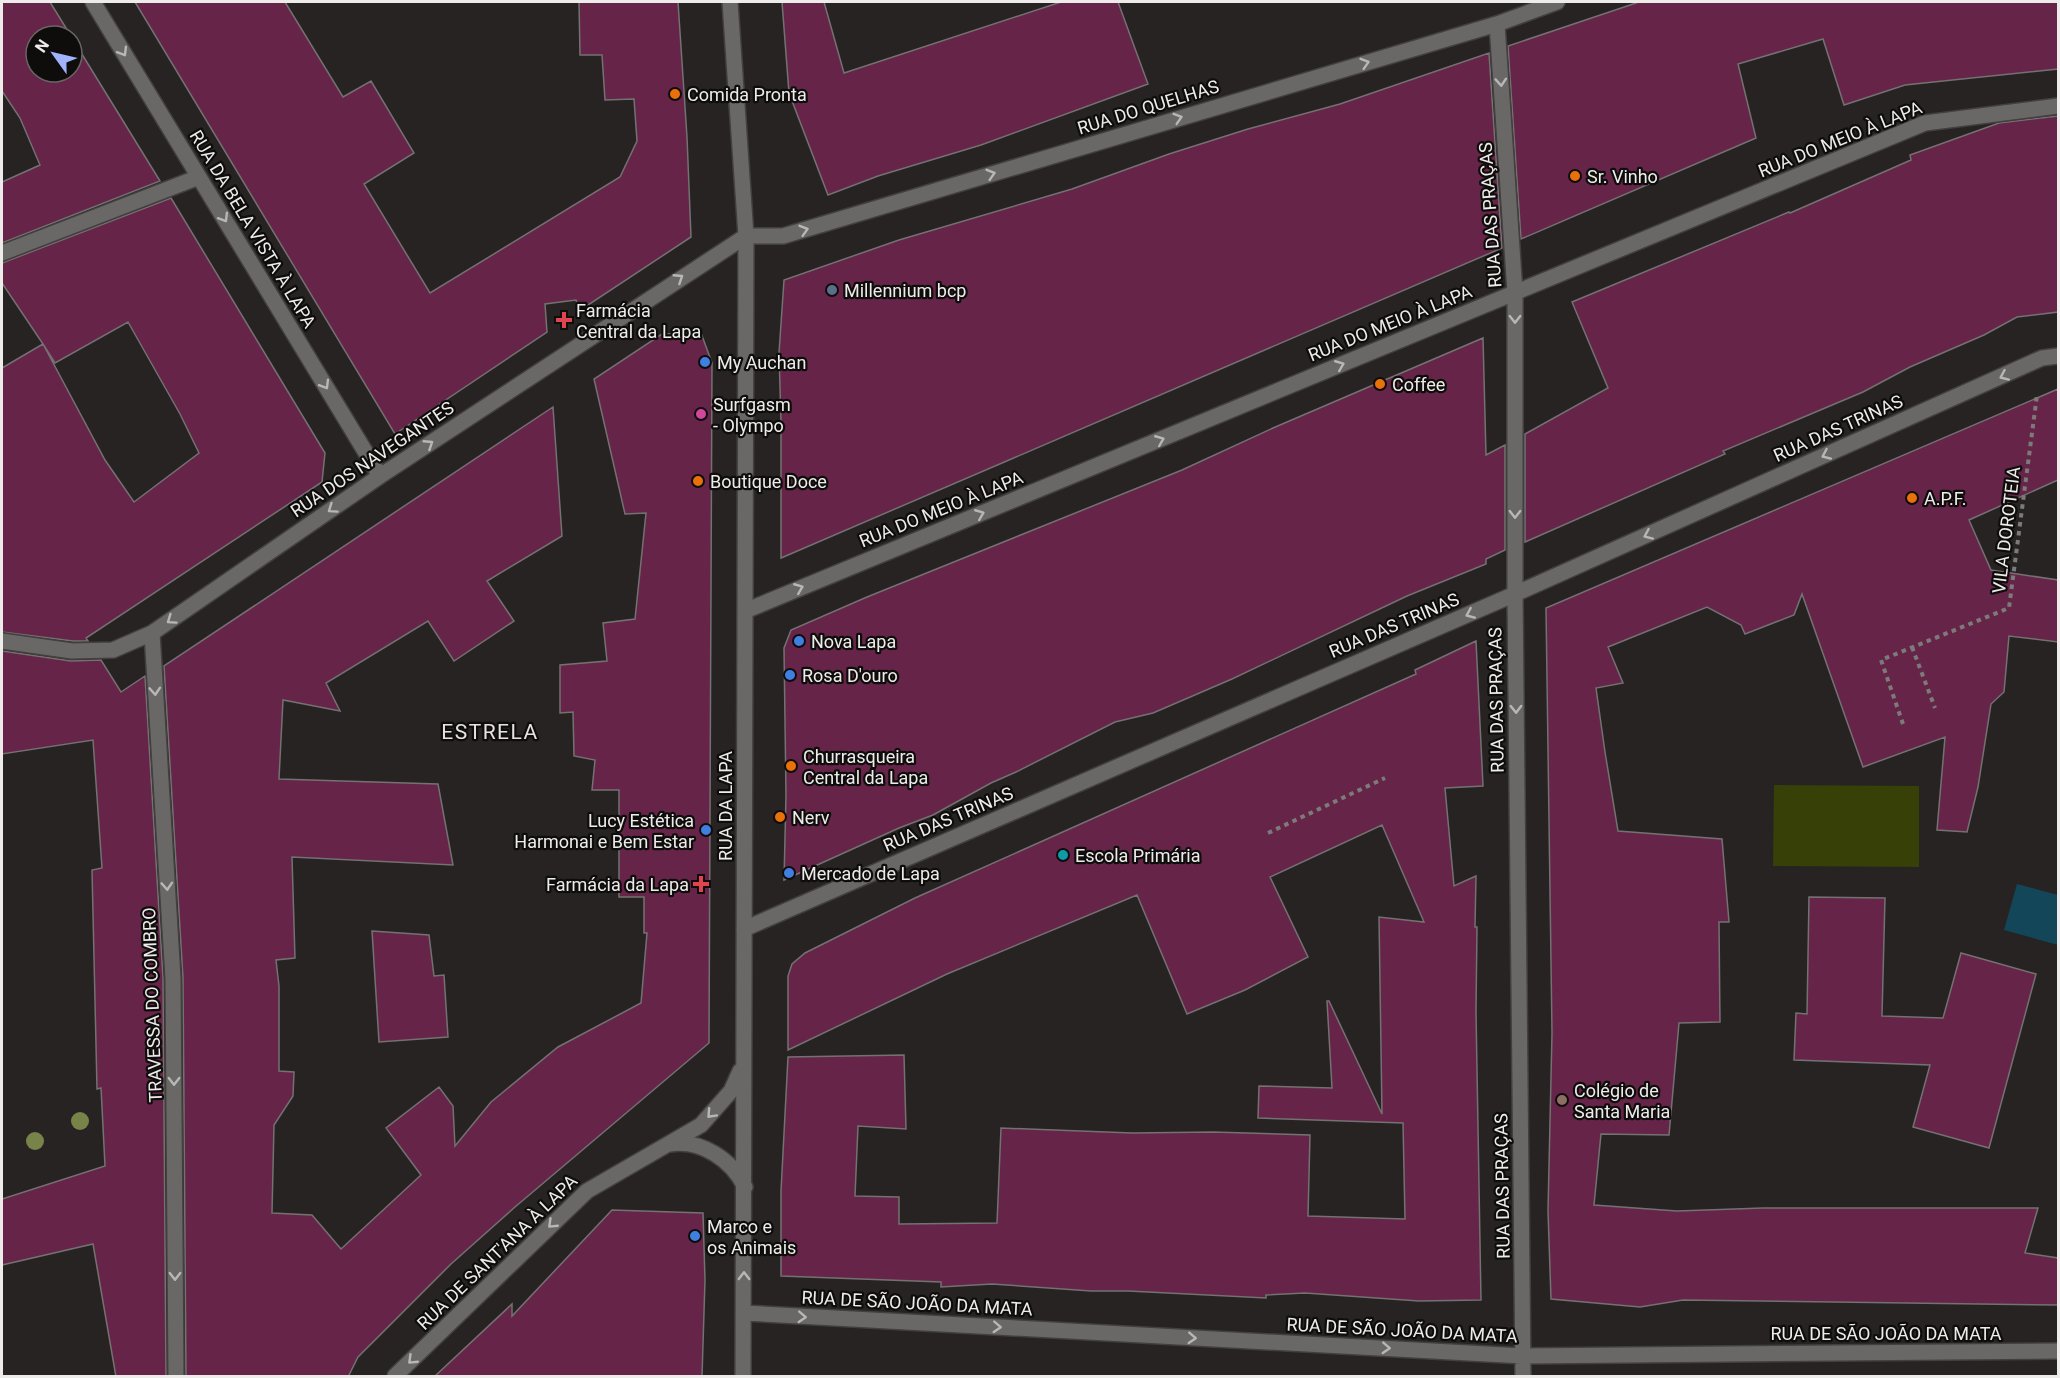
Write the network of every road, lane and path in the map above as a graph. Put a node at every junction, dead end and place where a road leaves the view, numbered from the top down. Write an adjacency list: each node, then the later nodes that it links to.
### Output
1 (93, 2): 6 (street, RUA DA BELA VISTA À LAPA, one-way to 6)
2 (730, 2): 7 (street, RUA DA LAPA)
3 (1557, 2): 4 (street, RUA DO QUELHAS)
4 (1497, 24): 7 (street, RUA DO QUELHAS, one-way to 4); 9 (street, RUA DAS PRAÇAS, one-way to 9)
5 (2058, 106): 9 (street, RUA DO MEIO À LAPA)
6 (199, 177): 8 (street); 12 (street, RUA DA BELA VISTA À LAPA, one-way to 12)
7 (747, 236): 12 (street, RUA DOS NAVEGANTES, one-way to 7); 14 (street, RUA DA LAPA)
8 (2, 253)
9 (1515, 293): 13 (street, RUA DAS PRAÇAS, one-way to 13); 14 (street, RUA DO MEIO À LAPA, one-way to 9)
10 (2058, 356): 11 (street, RUA DAS TRINAS)
11 (2042, 358): 13 (street, RUA DAS TRINAS, one-way to 13); 17 (path, VILA DOROTEIA)
12 (380, 476): 15 (street, RUA DOS NAVEGANTES, one-way to 15)
13 (1515, 594): 22 (street, RUA DAS TRINAS, one-way to 22); 28 (street, RUA DAS PRAÇAS, one-way to 28)
14 (745, 611): 22 (street, RUA DA LAPA)
15 (152, 633): 16 (street, RUA DOS NAVEGANTES); 29 (street, TRAVESSA DO COMBRO, one-way to 29)
16 (2, 641)
17 (1912, 647): 18 (path); 19 (path, VILA DOROTEIA)
18 (1935, 708)
19 (1903, 724)
20 (1385, 778): 21 (path)
21 (1268, 833)
22 (744, 929): 23 (street, RUA DA LAPA)
23 (743, 1044): 24 (street, RUA DE SANT'ANA À LAPA, one-way to 24); 25 (street, RUA DA LAPA)
24 (664, 1145): 25 (street, RUA DE SANT'ANA À LAPA); 30 (street, RUA DE SANT'ANA À LAPA, one-way to 30)
25 (745, 1188): 26 (street, RUA DA LAPA, one-way to 25)
26 (744, 1313): 28 (street, RUA DE SÃO JOÃO DA MATA, one-way to 28); 31 (street, RUA DA LAPA)
27 (2058, 1351): 28 (street, RUA DE SÃO JOÃO DA MATA)
28 (1523, 1356): 32 (street, RUA DAS PRAÇAS)
29 (176, 1377)
30 (395, 1377)
31 (743, 1377)
32 (1523, 1377)

